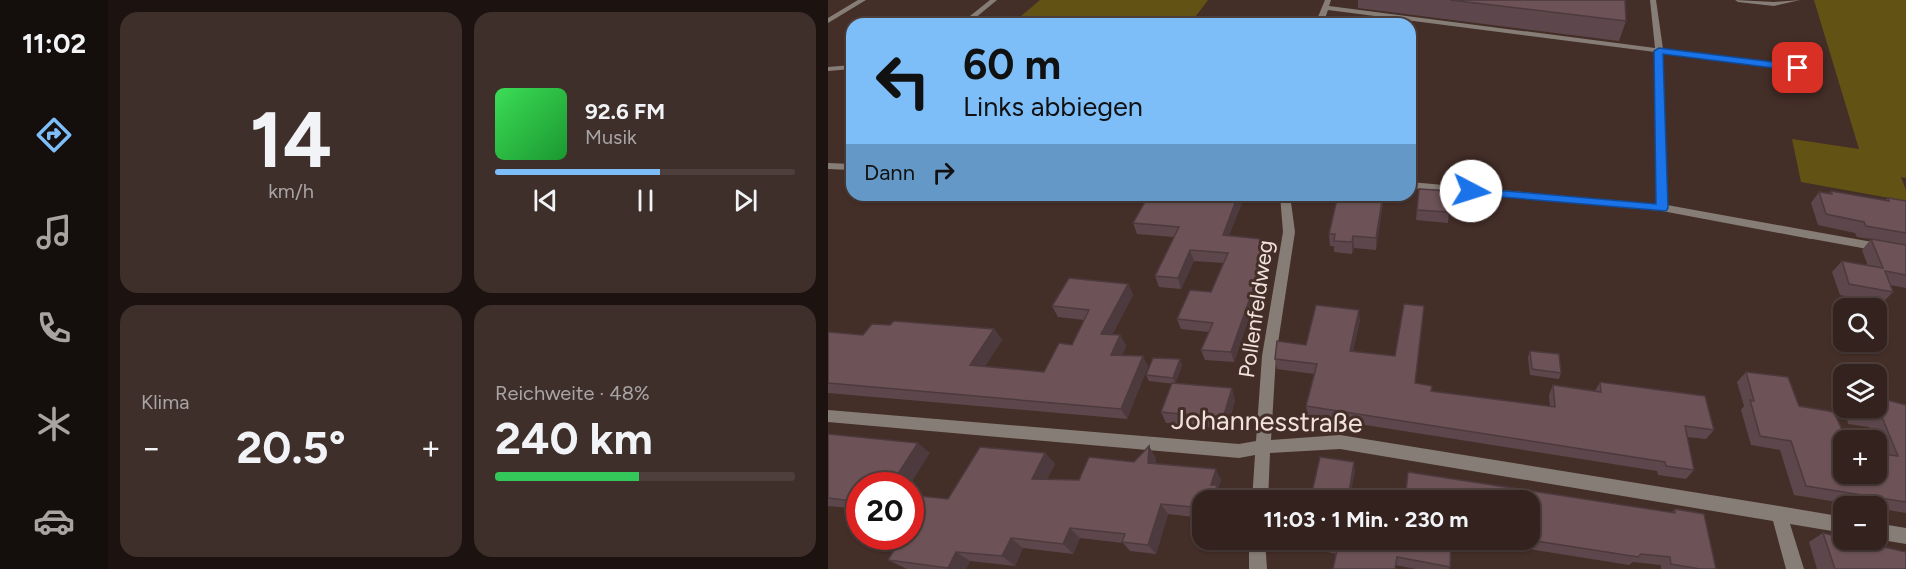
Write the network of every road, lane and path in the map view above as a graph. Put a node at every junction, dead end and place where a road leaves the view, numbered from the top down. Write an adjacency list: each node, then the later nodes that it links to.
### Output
1 (863, 0): 9 (street)
2 (994, 0): 7 (street)
3 (1653, 0): 10 (street)
4 (1738, 0): 5 (street)
5 (1797, 0)
6 (1327, 4): 8 (street); 10 (street)
7 (972, 18)
8 (1321, 18)
9 (828, 21)
10 (1659, 51): 12 (street); 18 (street)
11 (846, 68): 13 (street)
12 (1798, 68)
13 (828, 69)
14 (828, 166): 15 (street)
15 (846, 167)
16 (1416, 186): 18 (street)
17 (1286, 201): 21 (street, Pollenfeldweg)
18 (1662, 208): 19 (street)
19 (1906, 252)
20 (828, 416): 21 (street, Johannesstraße)
21 (1264, 447): 22 (street, Pollenfeldweg); 23 (street, Johannesstraße)
22 (1261, 490)
23 (1779, 514): 24 (street, Johannesstraße); 29 (street)
24 (1833, 523)
25 (1887, 533): 26 (street)
26 (1906, 536)
27 (1257, 550): 28 (street)
28 (1258, 569)
29 (1794, 569)

